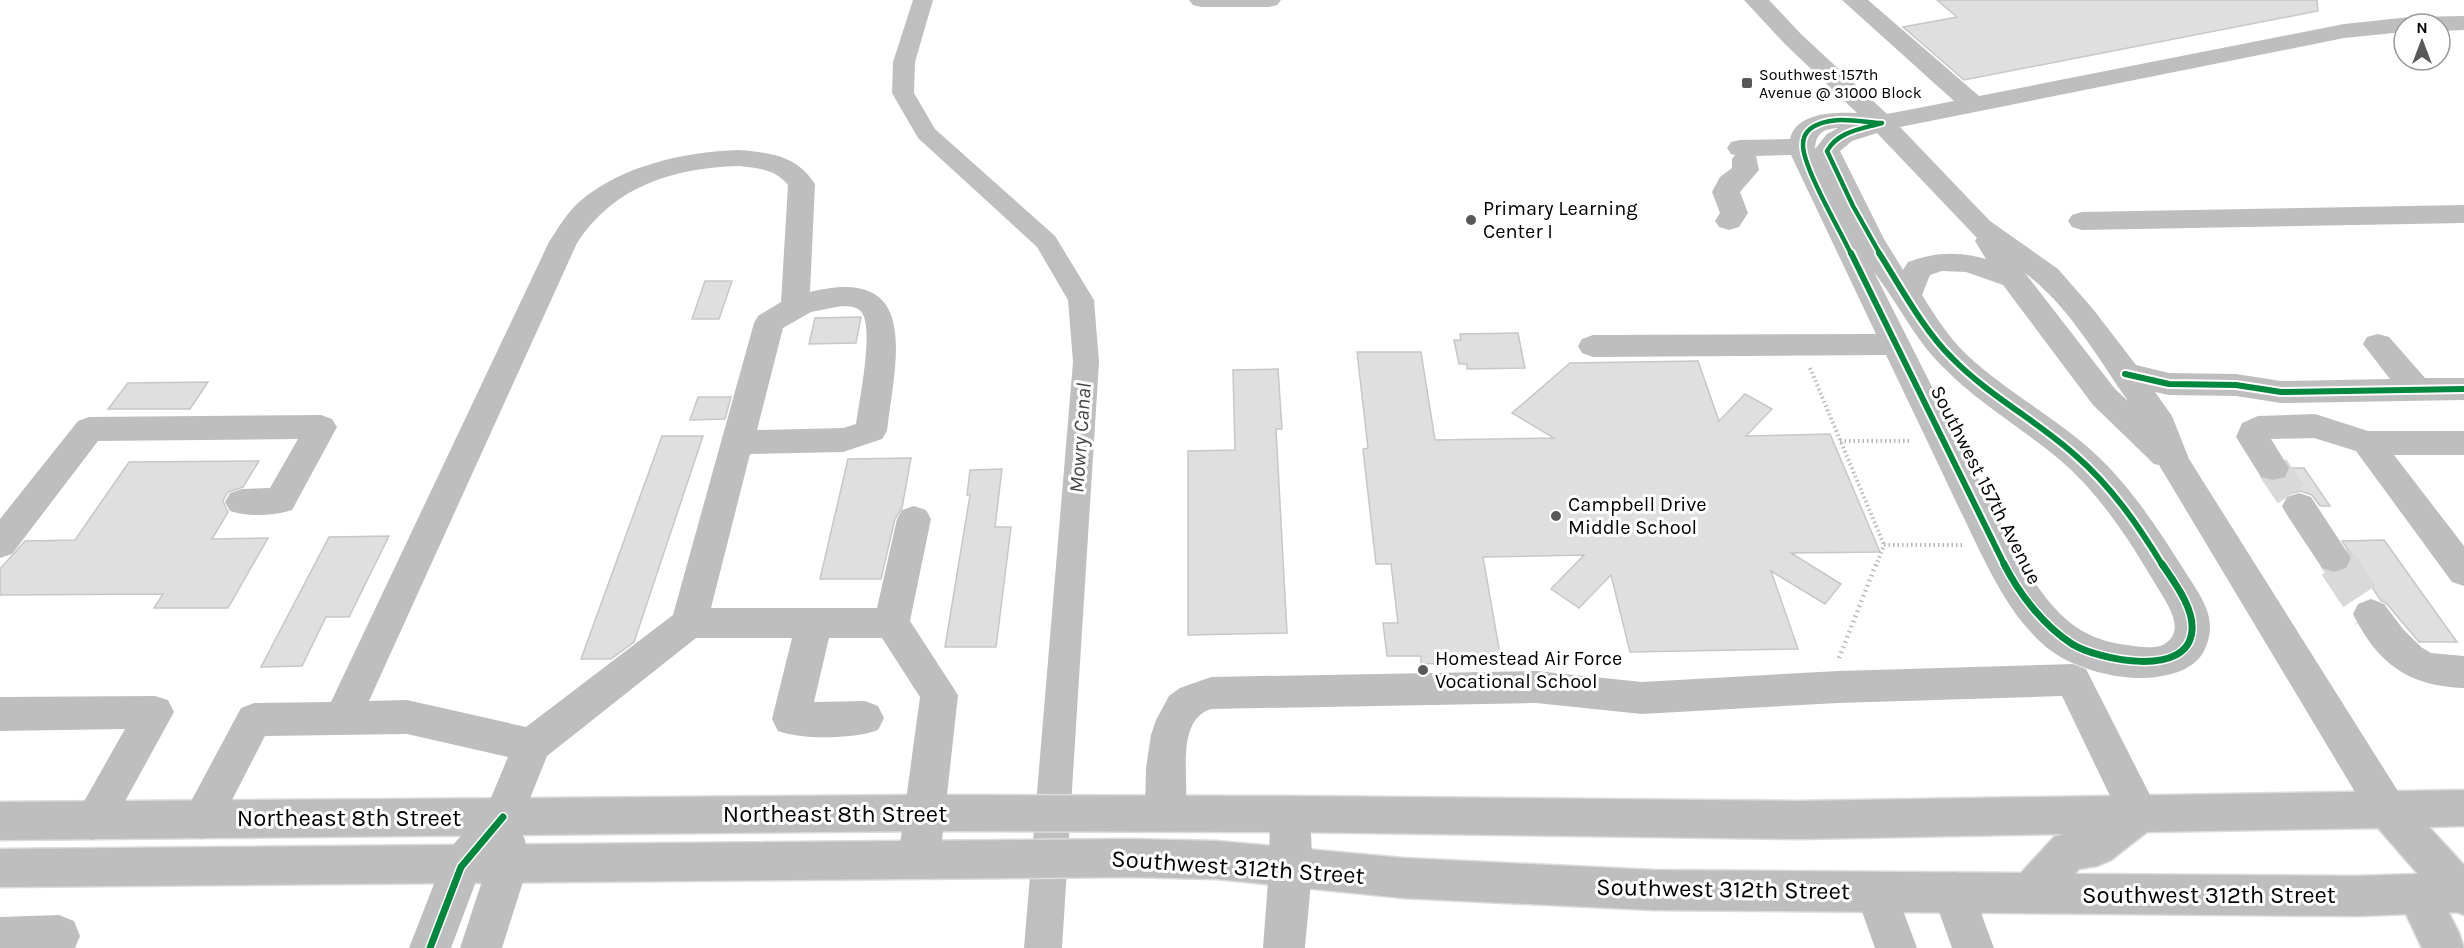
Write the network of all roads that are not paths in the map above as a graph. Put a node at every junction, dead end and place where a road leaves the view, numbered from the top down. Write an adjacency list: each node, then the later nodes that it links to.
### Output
1 (1201, 0): 2 (main road)
2 (1269, 0)
3 (1756, 0): 7 (main road)
4 (1854, 0): 6 (main road)
5 (2392, 26): 6 (main road)
6 (1974, 105): 7 (main road)
7 (1882, 123): 8 (main road); 12 (main road); 14 (main road, Southwest 157th Avenue)
8 (1802, 147): 10 (main road); 16 (main road, Southwest 157th Avenue)
9 (2464, 214): 11 (main road)
10 (1729, 221)
11 (2082, 221)
12 (1980, 227): 13 (main road); 19 (main road)
13 (2013, 278): 14 (main road); 27 (main road)
14 (1907, 296): 16 (main road, Southwest 157th Avenue)
15 (795, 306): 24 (main road); 24 (main road); 41 (main road)
16 (1896, 344): 18 (main road)
17 (2378, 344): 20 (main road)
18 (1593, 346)
19 (2125, 374): 22 (main road); 23 (main road)
20 (2416, 389): 21 (main road); 22 (main road)
21 (2464, 389)
22 (2281, 392): 23 (main road)
23 (2156, 416): 27 (main road)
24 (738, 442): 36 (main road)
25 (2367, 443): 26 (main road); 28 (main road); 34 (main road)
26 (2464, 443)
27 (2174, 462): 44 (main road)
28 (2273, 468)
29 (242, 502): 32 (main road)
30 (2299, 506): 33 (main road)
31 (914, 519): 38 (main road)
32 (0, 544)
33 (2334, 558)
34 (2464, 572)
35 (2371, 614): 39 (main road)
36 (689, 623): 37 (main road); 43 (main road)
37 (814, 623): 38 (main road); 42 (main road)
38 (892, 624): 46 (main road)
39 (2464, 672)
40 (0, 714): 52 (main road)
41 (342, 718): 43 (main road); 51 (main road)
42 (865, 718)
43 (532, 745): 50 (main road)
44 (2387, 808): 45 (main road); 49 (main road); 62 (main road); 63 (main road)
45 (2464, 808)
46 (925, 813): 47 (main road, Northeast 8th Street); 50 (main road, Northeast 8th Street); 54 (main road)
47 (1148, 814): 48 (main road); 49 (main road)
48 (1290, 814): 49 (main road); 58 (main road)
49 (2139, 814): 61 (main road)
50 (503, 817): 51 (main road, Northeast 8th Street); 55 (main road); 56 (main road)
51 (201, 820): 52 (main road, Northeast 8th Street)
52 (93, 821): 53 (main road, Northeast 8th Street)
53 (0, 822)
54 (919, 859): 55 (main road); 58 (main road, Southwest 312th Street)
55 (508, 863): 56 (main road); 67 (main road)
56 (464, 864): 57 (main road); 66 (main road)
57 (0, 868)
58 (1290, 868): 59 (main road, Southwest 312th Street); 68 (main road)
59 (1876, 892): 60 (main road, Southwest 312th Street); 69 (main road)
60 (1953, 892): 61 (main road, Southwest 312th Street); 70 (main road)
61 (2031, 893): 63 (main road, Southwest 312th Street)
62 (2463, 893): 63 (main road, Southwest 312th Street)
63 (2418, 895): 71 (main road)
64 (0, 938): 65 (main road)
65 (53, 948)
66 (430, 948)
67 (481, 948)
68 (1284, 948)
69 (1896, 948)
70 (1972, 948)
71 (2444, 948)

